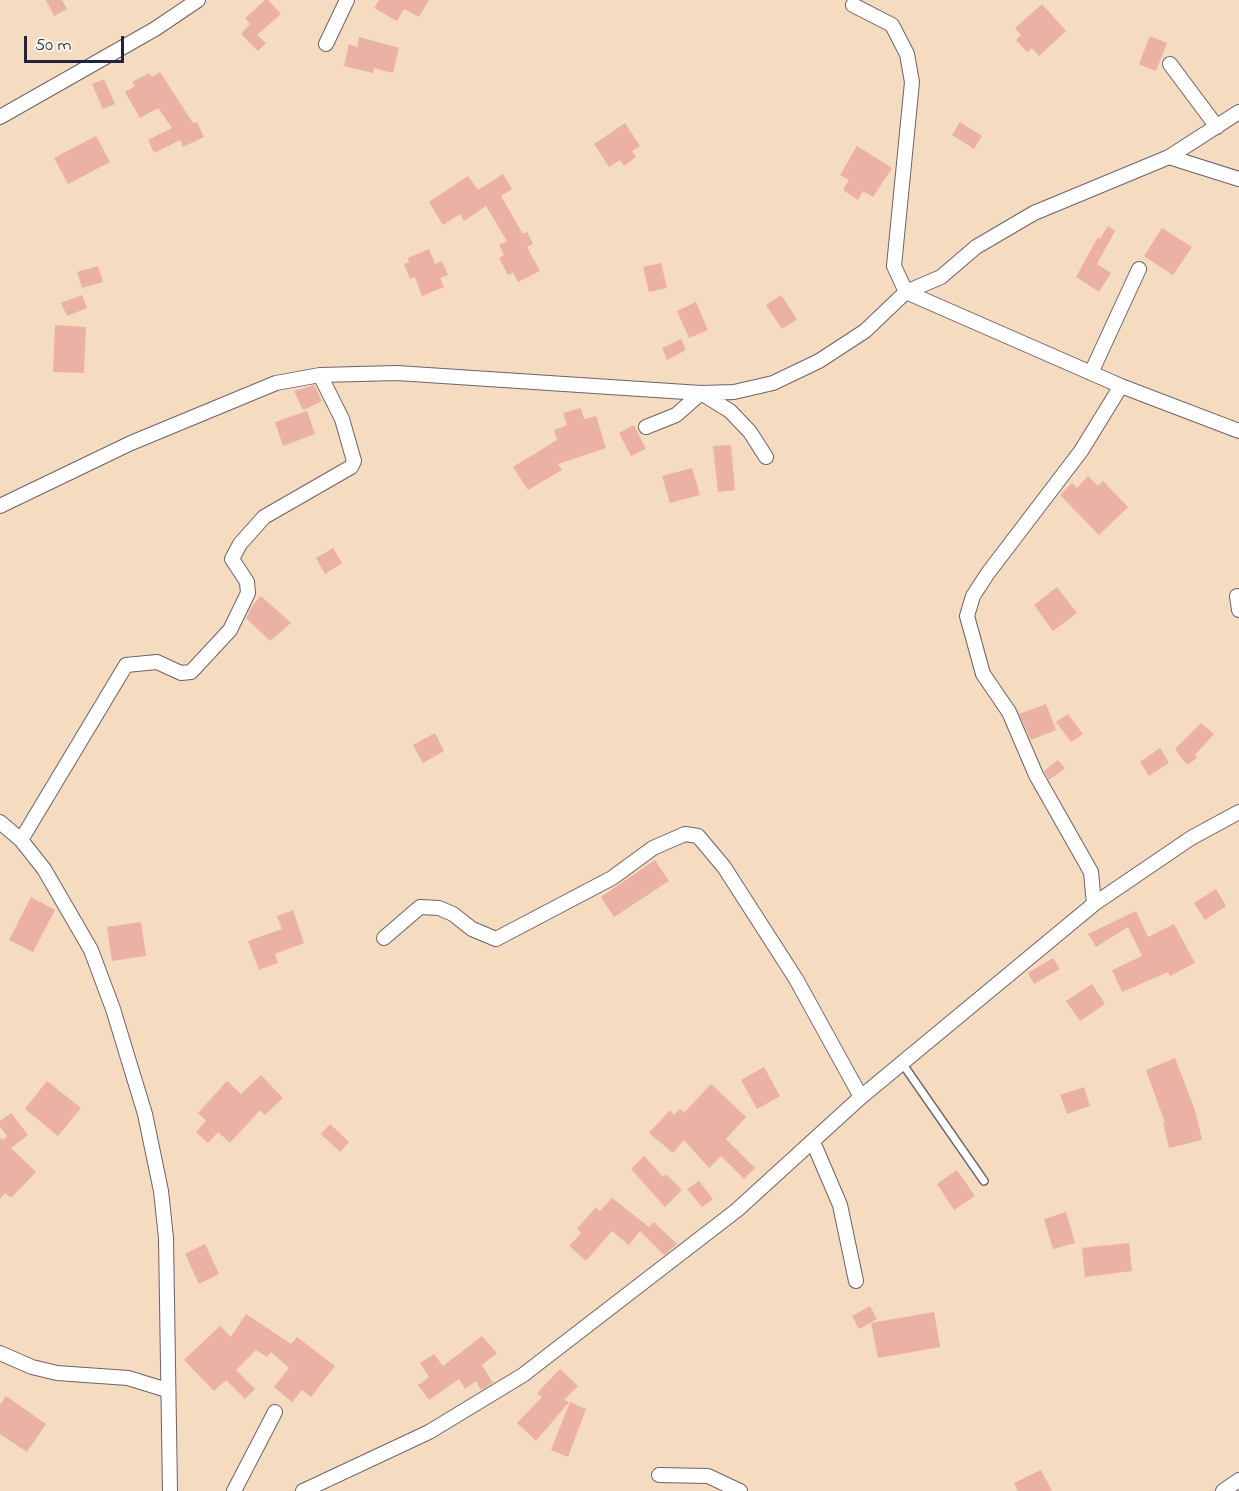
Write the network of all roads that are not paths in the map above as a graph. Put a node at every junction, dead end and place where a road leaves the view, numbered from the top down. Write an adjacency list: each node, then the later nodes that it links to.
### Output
1 (198, 0): 7 (street)
2 (347, 0): 4 (street)
3 (853, 5): 12 (street)
4 (326, 44)
5 (1170, 64): 8 (street)
6 (1239, 112): 8 (street)
7 (0, 117)
8 (1217, 127): 9 (street)
9 (1169, 157): 10 (street); 12 (street)
10 (1239, 179)
11 (1139, 269): 13 (street)
12 (906, 292): 13 (street); 16 (street)
13 (1091, 373): 15 (street)
14 (320, 375): 16 (street); 20 (street); 23 (street)
15 (1121, 386): 18 (street); 24 (street)
16 (701, 393): 17 (street); 19 (street)
17 (646, 427)
18 (1239, 431)
19 (766, 457)
20 (0, 506)
21 (1239, 813): 24 (street)
22 (2, 827): 23 (street)
23 (21, 840): 32 (street)
24 (1094, 904): 26 (street)
25 (384, 938): 27 (street)
26 (902, 1063): 27 (street); 29 (lane)
27 (861, 1097): 28 (street)
28 (813, 1142): 30 (street); 38 (street)
29 (984, 1181)
30 (856, 1281)
31 (0, 1353): 32 (street)
32 (167, 1390): 36 (street)
33 (275, 1412): 37 (street)
34 (659, 1475): 39 (street)
35 (1239, 1480): 40 (street)
36 (170, 1491)
37 (234, 1491)
38 (303, 1491)
39 (740, 1491)
40 (1223, 1491)

